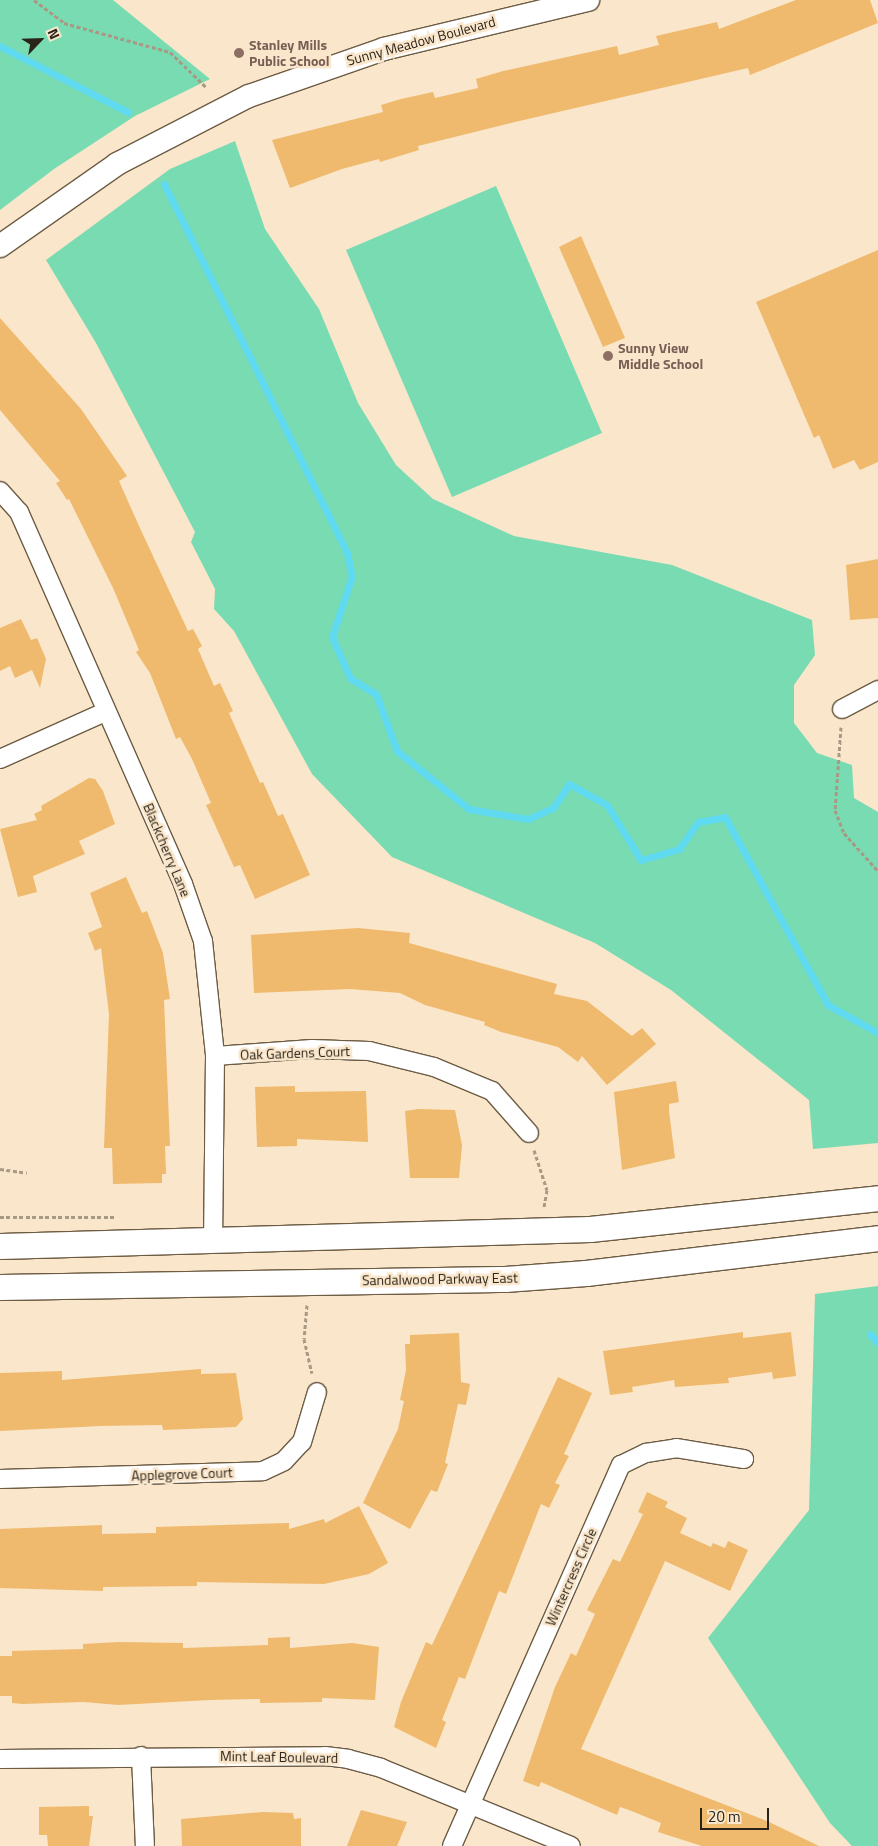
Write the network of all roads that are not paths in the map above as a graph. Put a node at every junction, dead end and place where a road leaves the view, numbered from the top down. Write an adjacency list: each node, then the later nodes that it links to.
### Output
1 (588, 0): 2 (street, Sunny Meadow Boulevard)
2 (0, 246)
3 (0, 491): 6 (street, Blackcherry Lane)
4 (878, 690): 5 (street)
5 (842, 710)
6 (105, 712): 7 (street); 8 (street, Blackcherry Lane)
7 (0, 759)
8 (215, 1056): 9 (street, Oak Gardens Court); 12 (street, Blackcherry Lane)
9 (529, 1133)
10 (878, 1198): 12 (main road)
11 (878, 1238): 14 (main road, Sandalwood Parkway East)
12 (213, 1239): 13 (main road)
13 (0, 1246)
14 (0, 1287)
15 (317, 1392): 17 (street, Applegrove Court)
16 (744, 1459): 20 (street, Wintercress Circle)
17 (0, 1480)
18 (140, 1756): 19 (street, Mint Leaf Boulevard); 20 (street, Mint Leaf Boulevard); 21 (street)
19 (0, 1759)
20 (469, 1804): 22 (street, Wintercress Circle); 23 (street, Mint Leaf Boulevard)
21 (145, 1846)
22 (452, 1846)
23 (571, 1846)

